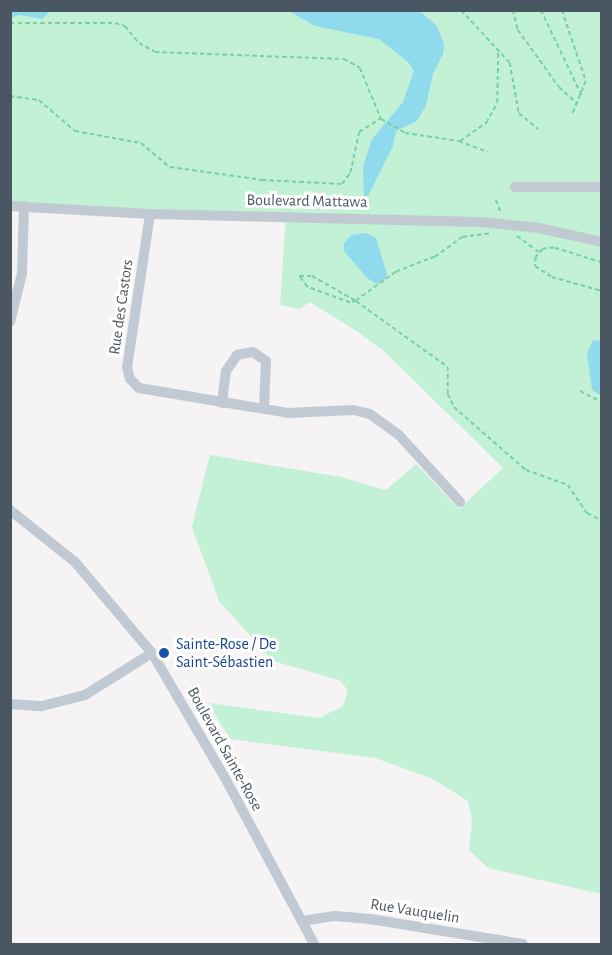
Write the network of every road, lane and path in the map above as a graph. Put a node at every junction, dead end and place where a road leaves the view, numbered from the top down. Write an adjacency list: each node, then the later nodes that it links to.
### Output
1 (461, 10): 6 (path)
2 (513, 10): 9 (path)
3 (541, 10): 8 (path)
4 (562, 10): 8 (path)
5 (10, 23): 11 (path)
6 (498, 51): 12 (path); 13 (path)
7 (10, 96): 11 (path)
8 (582, 96): 9 (path)
9 (578, 104): 10 (path)
10 (573, 113)
11 (381, 119): 13 (path)
12 (538, 129)
13 (459, 141): 14 (path)
14 (488, 152)
15 (515, 187): 16 (street)
16 (602, 187)
17 (10, 206): 18 (street, Boulevard Mattawa)
18 (24, 207): 19 (street, Boulevard Mattawa); 25 (street)
19 (150, 214): 21 (street, Boulevard Mattawa); 28 (street, Rue des Castors)
20 (495, 233): 24 (path)
21 (602, 242)
22 (602, 263): 23 (path)
23 (602, 291)
24 (356, 301): 24 (path); 32 (path)
25 (10, 322)
26 (580, 391): 27 (path)
27 (602, 402)
28 (222, 403): 29 (street, Rue des Castors); 29 (street)
29 (264, 409): 30 (street, Rue des Castors)
30 (460, 502)
31 (10, 510): 33 (street, Boulevard Sainte-Rose)
32 (602, 521)
33 (152, 653): 34 (street); 35 (street, Boulevard Sainte-Rose)
34 (10, 704)
35 (302, 921): 36 (street, Boulevard Sainte-Rose); 37 (street, Rue Vauquelin)
36 (314, 945)
37 (523, 945)

